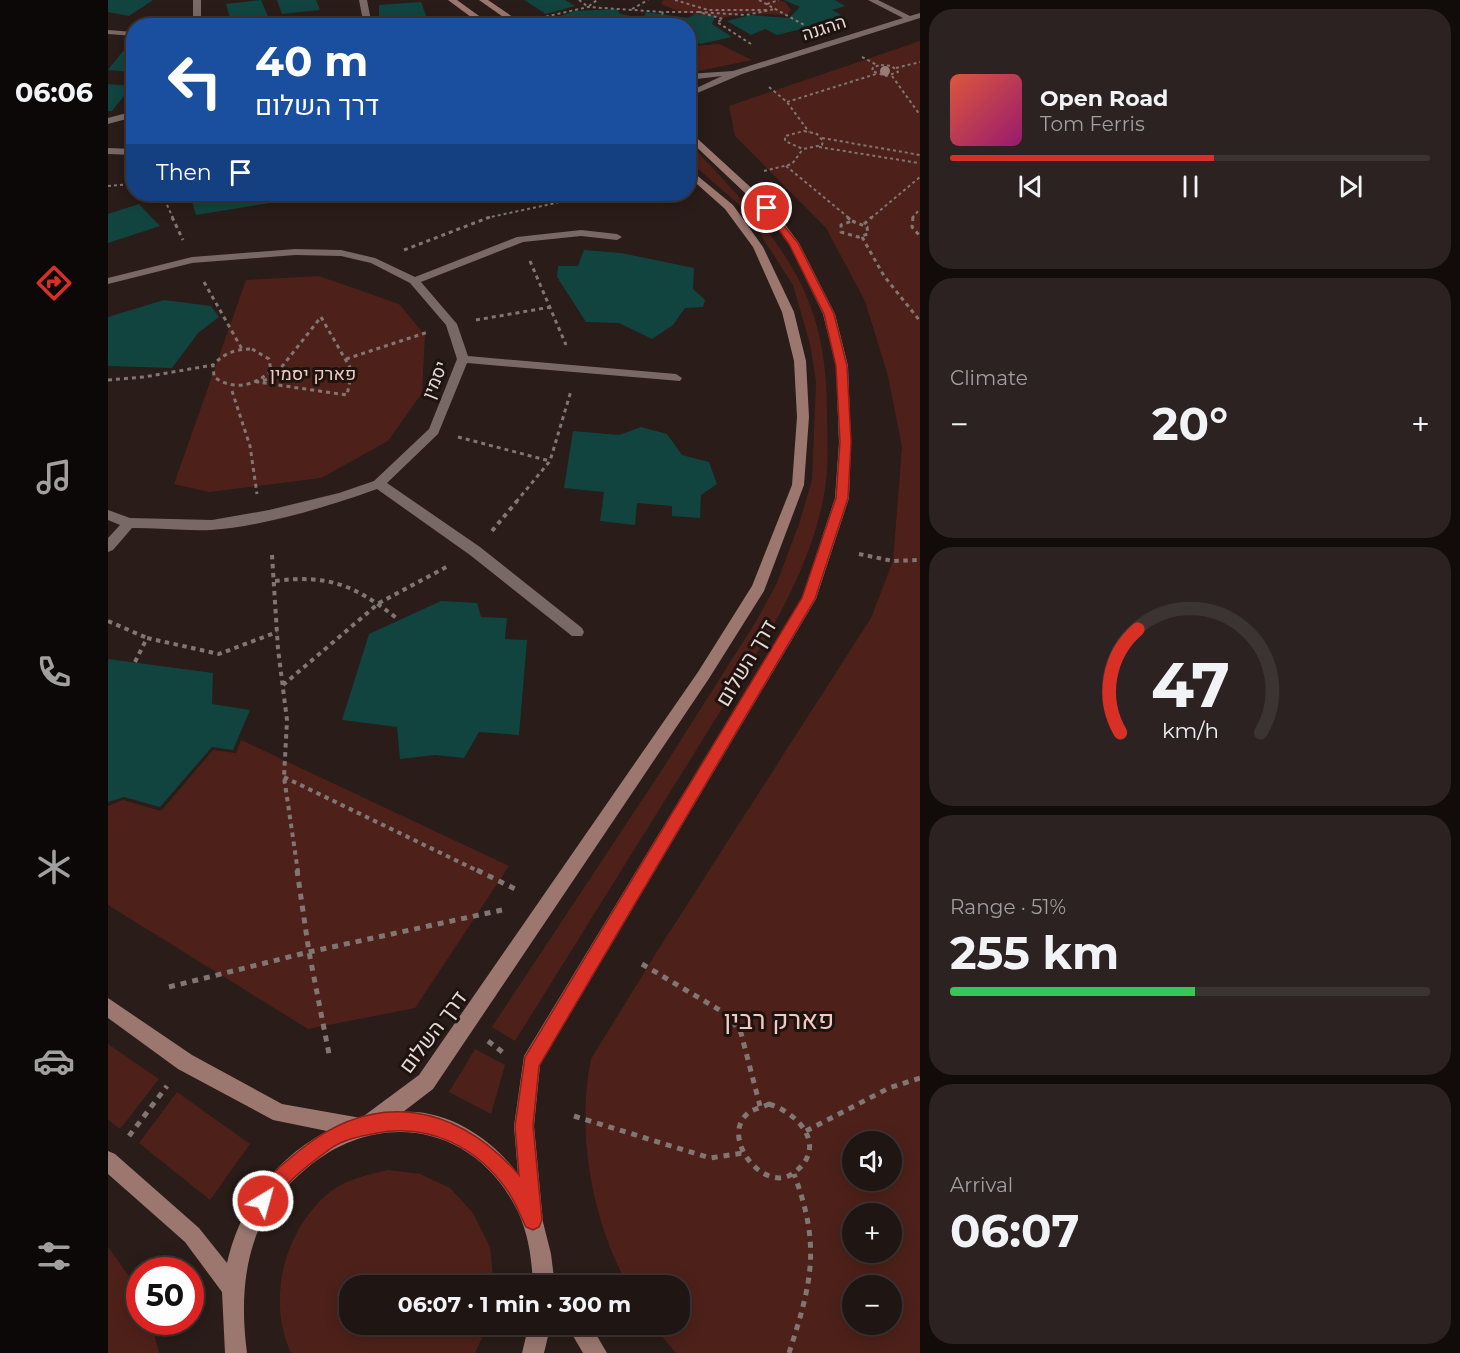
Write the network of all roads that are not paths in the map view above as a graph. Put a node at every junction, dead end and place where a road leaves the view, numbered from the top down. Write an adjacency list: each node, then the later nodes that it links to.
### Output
1 (197, 0): 7 (street)
2 (363, 0): 8 (street)
3 (452, 0): 9 (street)
4 (483, 0): 10 (street)
5 (872, 0): 11 (street)
6 (920, 15): 11 (street, ההגנה)
7 (197, 18)
8 (366, 18)
9 (478, 18)
10 (510, 18)
11 (909, 18): 14 (street, ההגנה)
12 (108, 32): 13 (street)
13 (126, 33)
14 (739, 72): 15 (street, ההגנה); 16 (street, ההגנה)
15 (696, 76)
16 (696, 91)
17 (126, 116): 18 (street)
18 (108, 121)
19 (696, 141): 36 (street, דרך השלום)
20 (112, 152): 21 (street)
21 (108, 161)
22 (696, 178): 34 (street, דרך השלום)
23 (617, 237): 25 (street)
24 (108, 281): 25 (street, יסמין)
25 (414, 281): 26 (street, יסמין)
26 (463, 359): 27 (street); 28 (street, יסמין)
27 (676, 378)
28 (379, 484): 30 (street, יסמין); 32 (street)
29 (108, 515): 30 (street, יסמין)
30 (129, 523): 31 (street)
31 (108, 547)
32 (577, 632)
33 (108, 1006): 34 (street)
34 (366, 1125): 36 (street); 40 (street)
35 (108, 1161): 40 (street)
36 (533, 1220): 37 (street)
37 (543, 1261): 38 (street); 39 (street)
38 (544, 1275)
39 (549, 1275)
40 (233, 1288): 43 (street)
41 (537, 1335): 44 (street)
42 (584, 1335): 45 (street)
43 (236, 1353)
44 (533, 1353)
45 (596, 1353)

